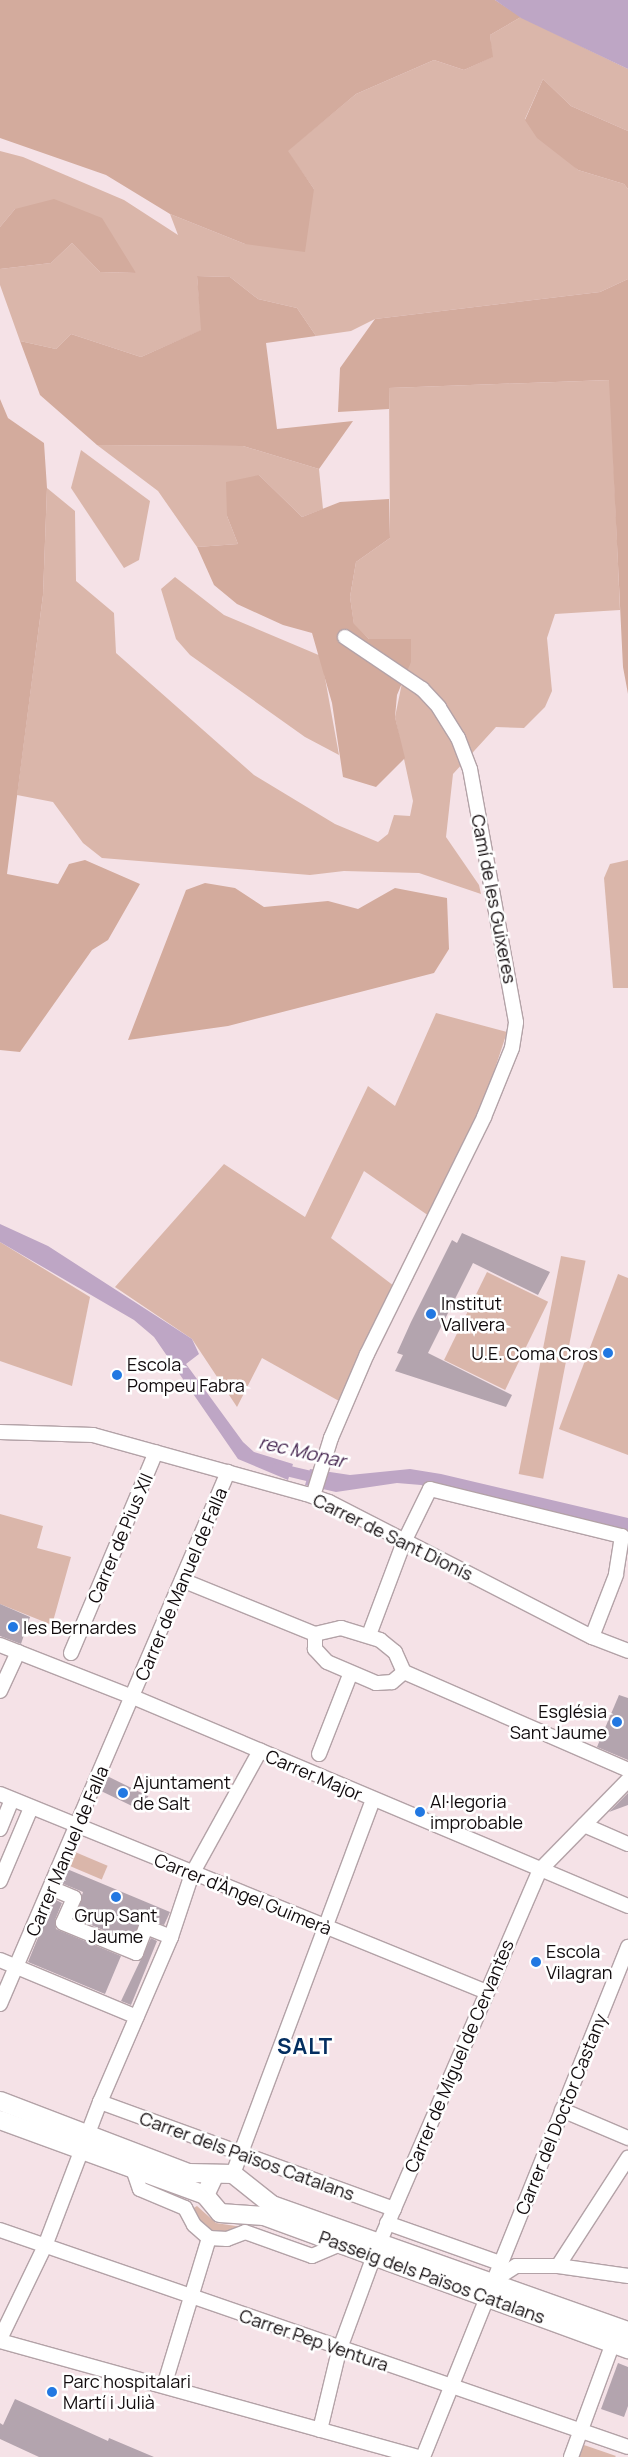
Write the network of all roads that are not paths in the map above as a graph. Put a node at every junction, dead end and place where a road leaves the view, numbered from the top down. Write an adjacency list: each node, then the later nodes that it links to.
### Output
1 (345, 637): 5 (street, Camí de les Guixeres)
2 (0, 1432): 3 (street, Carrer de Sant Dionís)
3 (156, 1452): 4 (street, Carrer de Sant Dionís); 14 (street, Carrer de Pius XII)
4 (228, 1472): 5 (street, Carrer de Sant Dionís); 7 (street, Carrer de Manuel de Falla)
5 (314, 1493): 6 (street, Carrer de Sant Dionís)
6 (404, 1542): 9 (street); 10 (street, Carrer de Sant Dionís); 10 (street)
7 (182, 1580): 8 (street); 18 (street, Carrer de Manuel de Falla)
8 (315, 1634): 9 (street); 16 (street)
9 (369, 1635): 15 (street)
10 (592, 1637): 12 (street, Carrer de Sant Dionís)
11 (0, 1645): 13 (street, Carrer Major)
12 (628, 1651)
13 (18, 1652): 17 (street); 18 (street, Carrer Major)
14 (71, 1653)
15 (404, 1672): 16 (street); 21 (street)
16 (350, 1675): 20 (street)
17 (0, 1691)
18 (133, 1697): 19 (street, Carrer Major); 27 (street, Carrer Manuel de Falla)
19 (260, 1751): 24 (street, Carrer Major); 31 (street)
20 (319, 1754)
21 (628, 1770)
22 (628, 1780): 26 (street)
23 (6, 1797): 25 (street, Carrer d'Àngel Guimerà); 28 (street)
24 (373, 1800): 30 (street, Carrer Major); 35 (street)
25 (31, 1808): 27 (street, Carrer d'Àngel Guimerà); 32 (street)
26 (584, 1825): 29 (street); 30 (street)
27 (78, 1827): 31 (street, Carrer d'Àngel Guimerà); 33 (street, Carrer Manuel de Falla)
28 (0, 1829)
29 (628, 1844)
30 (539, 1871): 34 (street, Carrer Major); 40 (street, Carrer de Miguel de Cervantes)
31 (192, 1874): 35 (street, Carrer d'Àngel Guimerà); 36 (street)
32 (0, 1881)
33 (51, 1888): 36 (street); 39 (street, Carrer Manuel de Falla)
34 (628, 1906)
35 (325, 1927): 40 (street, Carrer d'Àngel Guimerà); 49 (street)
36 (171, 1937): 42 (street)
37 (628, 1947): 45 (street, Carrer del Doctor Castany)
38 (0, 1960): 39 (street)
39 (16, 1968): 41 (street, Carrer Manuel de Falla); 42 (street)
40 (487, 1992): 55 (street, Carrer de Miguel de Cervantes)
41 (0, 2004)
42 (137, 2017): 44 (street)
43 (0, 2101): 48 (main road)
44 (100, 2102): 48 (street); 49 (street, Carrer dels Països Catalans)
45 (562, 2110): 47 (street); 63 (street, Carrer del Doctor Castany)
46 (0, 2120): 48 (main road, Passeig dels Països Catalans)
47 (628, 2138)
48 (85, 2142): 51 (main road, Passeig dels Països Catalans); 52 (main road); 61 (street)
49 (241, 2154): 53 (street); 55 (street, Carrer dels Països Catalans)
50 (628, 2158): 64 (street)
51 (133, 2169): 54 (main road, Passeig dels Països Catalans); 59 (street)
52 (214, 2176): 53 (main road); 54 (main road)
53 (239, 2180): 56 (main road); 62 (main road)
54 (205, 2195): 56 (main road, Passeig dels Països Catalans)
55 (394, 2208): 57 (street, Carrer de Miguel de Cervantes)
56 (234, 2212): 60 (main road, Passeig dels Països Catalans)
57 (388, 2223): 62 (street, Carrer de Miguel de Cervantes); 63 (street)
58 (0, 2230): 61 (street, Carrer Pep Ventura)
59 (209, 2238): 60 (street); 67 (street)
60 (340, 2244): 62 (main road, Passeig dels Països Catalans)
61 (44, 2246): 67 (street, Carrer Pep Ventura); 69 (street)
62 (377, 2249): 66 (main road, Passeig dels Països Catalans); 71 (street, Carrer de Miguel de Cervantes)
63 (500, 2263): 66 (street, Carrer del Doctor Castany)
64 (558, 2266): 65 (street); 66 (street)
65 (628, 2276)
66 (490, 2289): 68 (main road); 70 (main road, Passeig dels Països Catalans); 73 (street, Carrer del Doctor Castany)
67 (188, 2297): 71 (street, Carrer Pep Ventura); 72 (street)
68 (628, 2331)
69 (0, 2340): 72 (street)
70 (621, 2346): 75 (street)
71 (341, 2349): 73 (street, Carrer Pep Ventura); 74 (street, Carrer de Miguel de Cervantes)
72 (164, 2386): 74 (street)
73 (448, 2386): 75 (street, Carrer Pep Ventura); 78 (street, Carrer del Doctor Castany)
74 (320, 2430): 77 (street)
75 (580, 2432): 76 (street, Carrer Pep Ventura); 79 (street)
76 (628, 2448)
77 (418, 2457)
78 (422, 2457)
79 (571, 2457)

